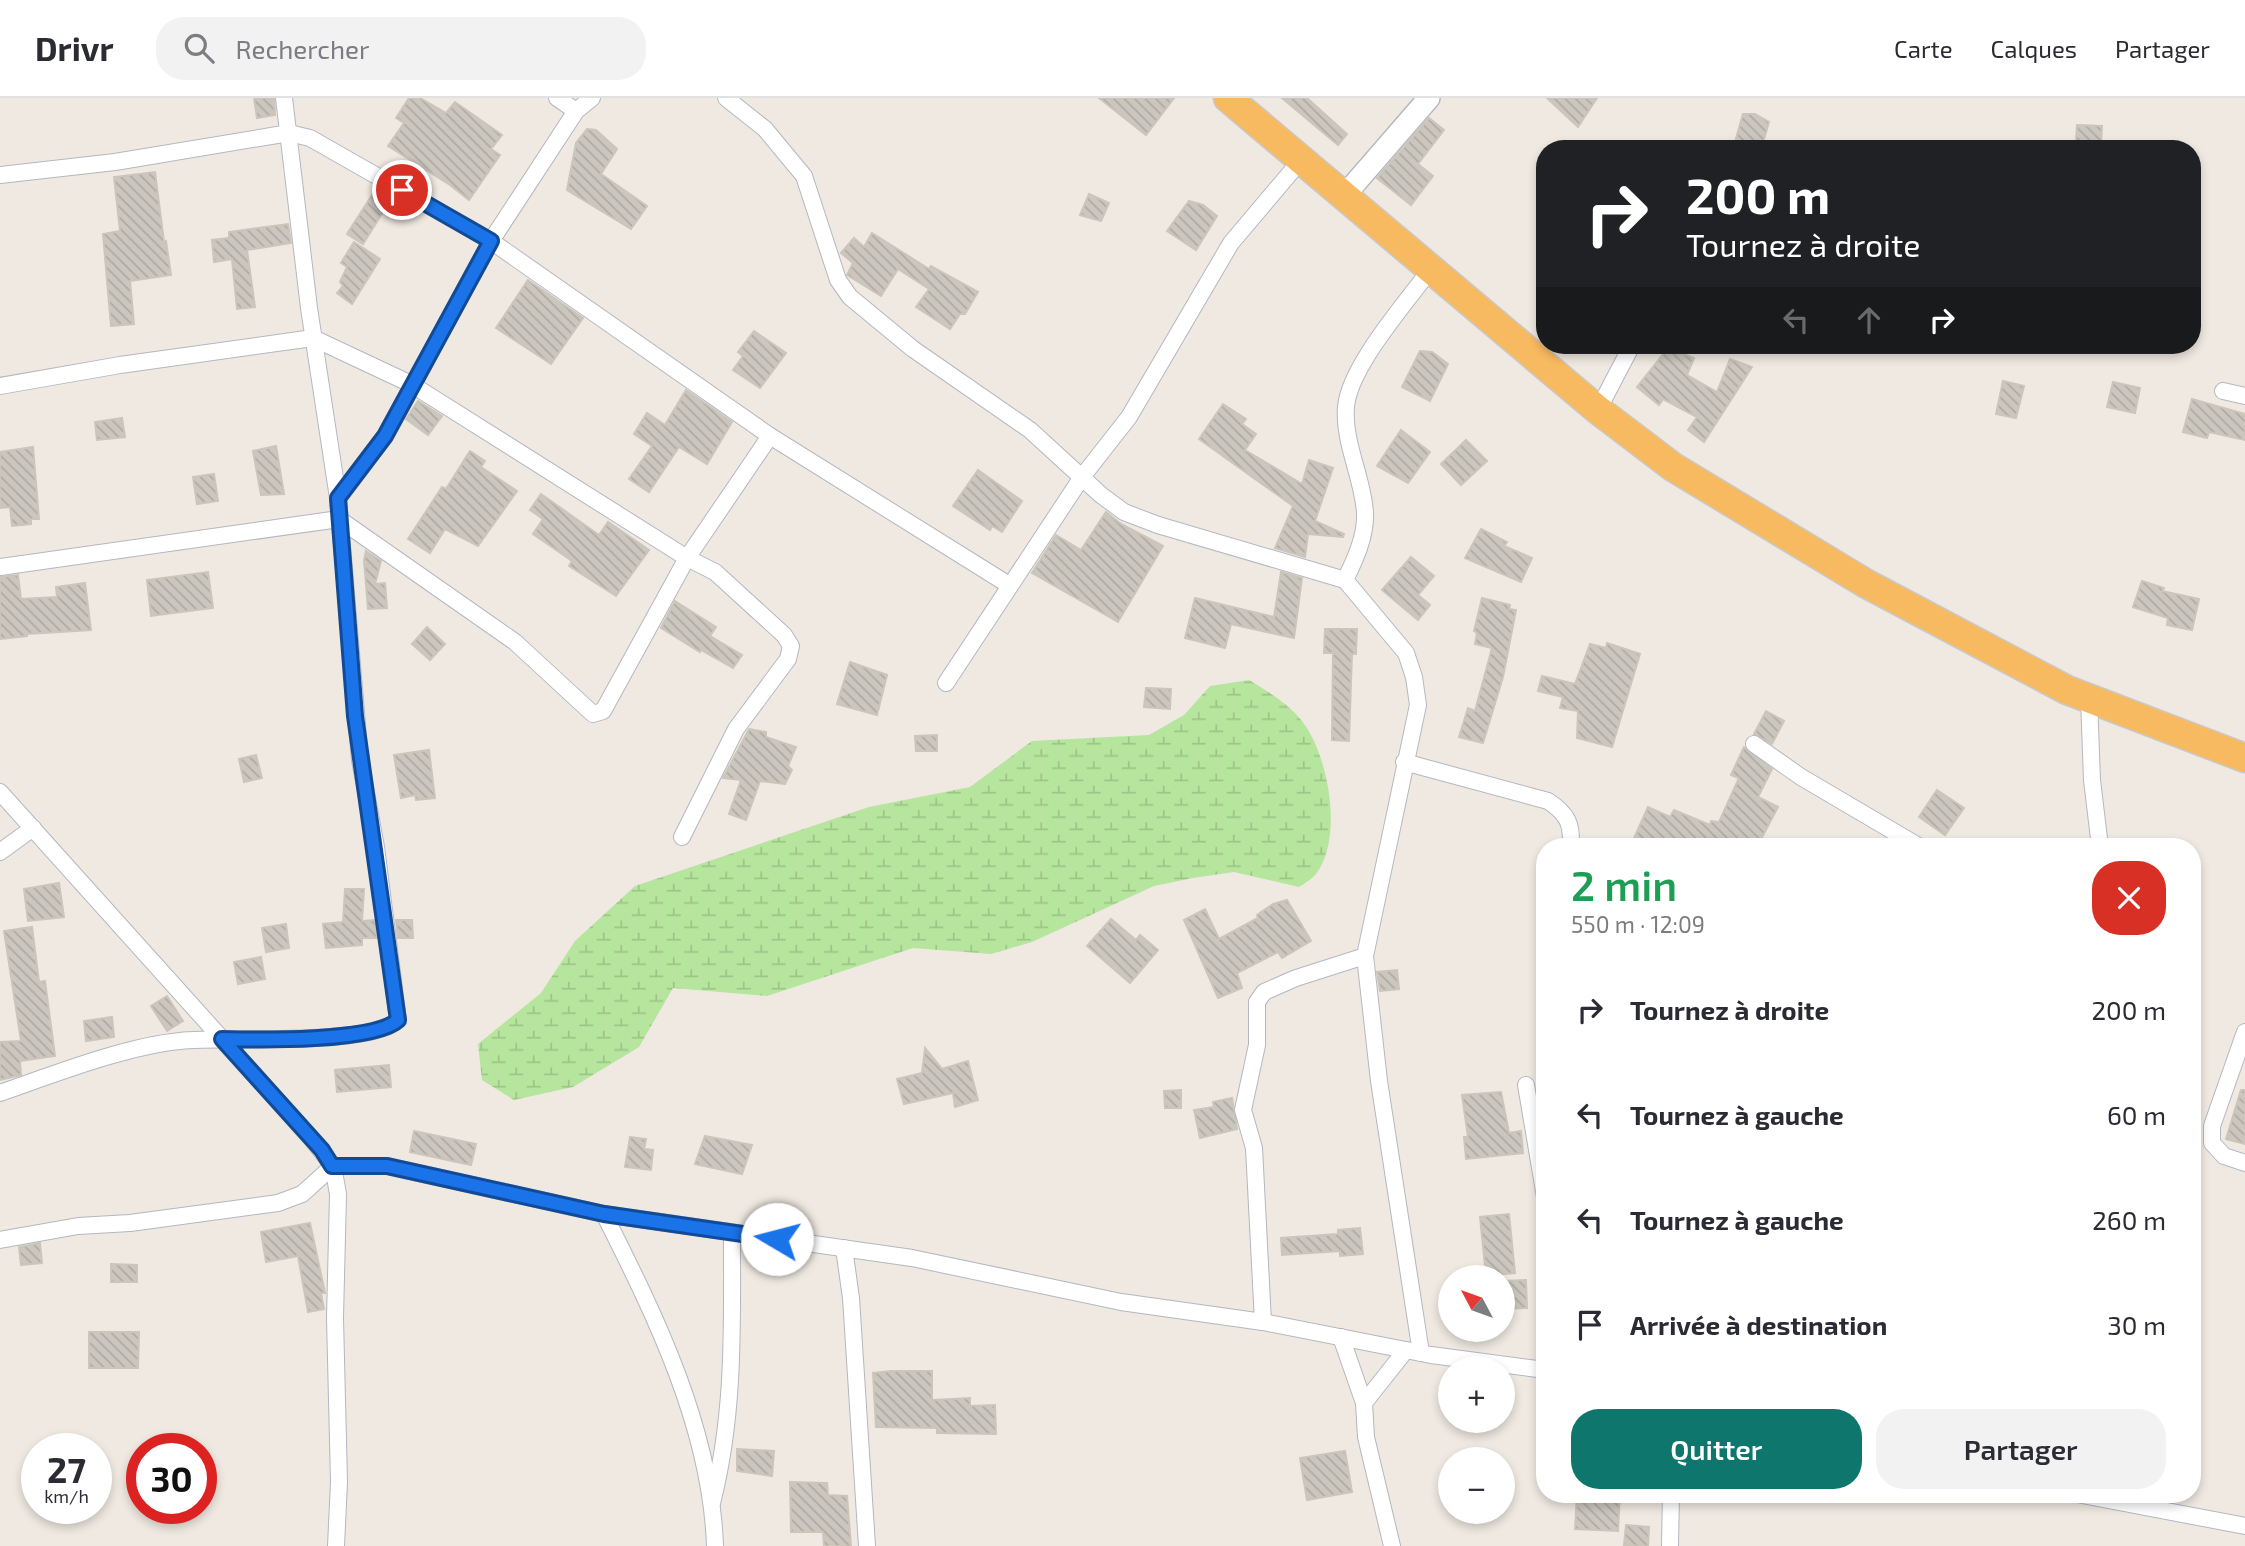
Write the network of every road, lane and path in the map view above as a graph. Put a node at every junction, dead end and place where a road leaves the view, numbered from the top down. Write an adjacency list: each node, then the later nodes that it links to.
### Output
1 (284, 98): 8 (street)
2 (557, 98): 7 (street)
3 (592, 98): 7 (street)
4 (726, 98): 22 (street)
5 (1228, 98): 9 (highway)
6 (1429, 98): 11 (street)
7 (576, 111): 12 (street)
8 (289, 133): 10 (street); 12 (street); 14 (street)
9 (1302, 159): 11 (highway); 22 (street)
10 (0, 175)
11 (1344, 196): 13 (highway)
12 (491, 241): 16 (street); 21 (street)
13 (1430, 270): 20 (highway); 27 (street)
14 (313, 338): 16 (street); 17 (street); 23 (street)
15 (1627, 354): 20 (street)
16 (411, 384): 23 (street); 25 (street)
17 (0, 386)
18 (2222, 391): 19 (street)
19 (2245, 396)
20 (1598, 410): 30 (highway)
21 (770, 436): 25 (street); 28 (street)
22 (1082, 477): 27 (street); 28 (street)
23 (338, 498): 24 (street)
24 (339, 519): 25 (street); 26 (street); 43 (street)
25 (687, 558): 36 (street)
26 (0, 567)
27 (1345, 580): 33 (street)
28 (1009, 585): 29 (street)
29 (946, 683)
30 (2089, 698): 32 (highway); 39 (street)
31 (1754, 744): 38 (street)
32 (2245, 758)
33 (1404, 762): 37 (street); 41 (street)
34 (0, 792): 35 (street)
35 (33, 828): 40 (street); 43 (street)
36 (682, 837)
37 (1571, 838)
38 (1905, 838)
39 (2099, 838)
40 (0, 852)
41 (1365, 956): 53 (street); 55 (street)
42 (2245, 1032): 47 (street)
43 (222, 1039): 45 (street); 48 (street)
44 (1526, 1085): 46 (street)
45 (0, 1093)
46 (1536, 1144)
47 (2245, 1163)
48 (332, 1166): 49 (street); 51 (street); 64 (street)
49 (604, 1214): 50 (street); 59 (street)
50 (732, 1233): 52 (street); 58 (street)
51 (0, 1240)
52 (844, 1248): 53 (street); 66 (street)
53 (1263, 1322): 54 (street)
54 (1341, 1337): 55 (street); 57 (street)
55 (1413, 1351): 56 (street); 57 (street)
56 (1536, 1369)
57 (1364, 1404): 67 (street)
58 (727, 1431): 59 (street); 62 (street)
59 (695, 1432): 62 (street)
60 (1671, 1503): 68 (street)
61 (2124, 1503): 63 (street)
62 (712, 1505): 65 (street)
63 (2245, 1526)
64 (336, 1546)
65 (715, 1546)
66 (867, 1546)
67 (1392, 1546)
68 (1670, 1546)

